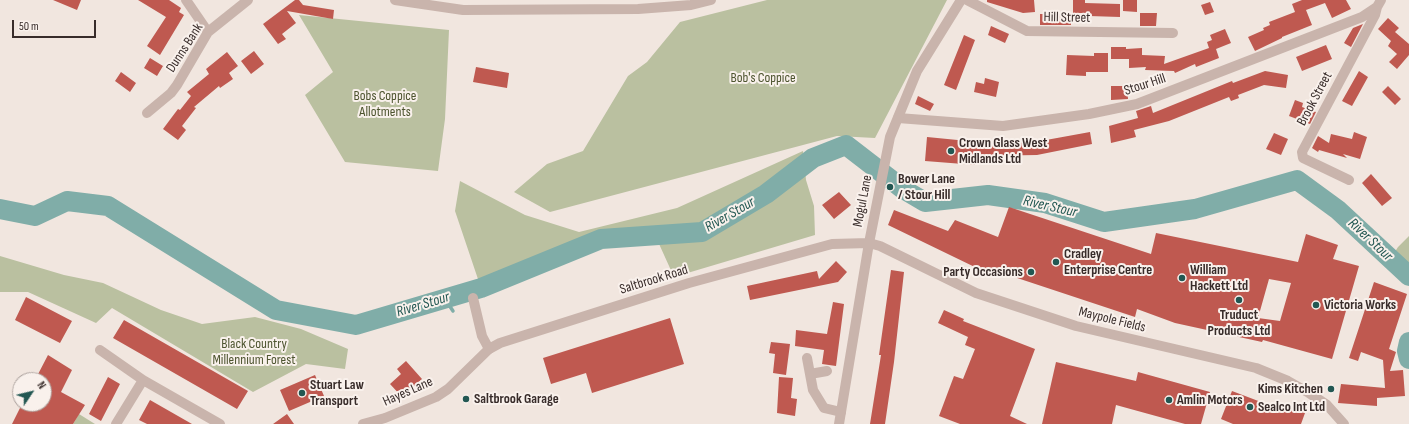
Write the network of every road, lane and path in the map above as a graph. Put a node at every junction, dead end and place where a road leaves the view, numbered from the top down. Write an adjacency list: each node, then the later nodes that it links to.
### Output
1 (186, 0): 9 (street)
2 (248, 0): 9 (street, Dunns Bank)
3 (395, 0): 8 (street)
4 (710, 0): 8 (street)
5 (961, 0): 12 (street, Mogul Lane)
6 (967, 0): 10 (street, Hill Street)
7 (1379, 3): 12 (street, Stour Hill); 13 (street, Brook Street)
8 (638, 4)
9 (208, 32): 11 (street, Dunns Bank)
10 (1173, 33)
11 (147, 113)
12 (898, 118): 14 (street, Mogul Lane)
13 (1349, 180)
14 (869, 243): 16 (street, Saltbrook Road); 23 (street, Mogul Lane); 28 (street, Maypole Fields)
15 (473, 298): 16 (street)
16 (490, 349): 21 (street, Saltbrook Road)
17 (100, 350): 22 (street)
18 (807, 358): 20 (street)
19 (827, 371): 20 (street)
20 (810, 374): 23 (street)
21 (461, 377): 26 (street, Hayes Lane)
22 (143, 380): 24 (street); 25 (street)
23 (841, 412): 27 (street, Mogul Lane)
24 (116, 424)
25 (220, 424)
26 (363, 424)
27 (840, 424)
28 (1344, 424)

